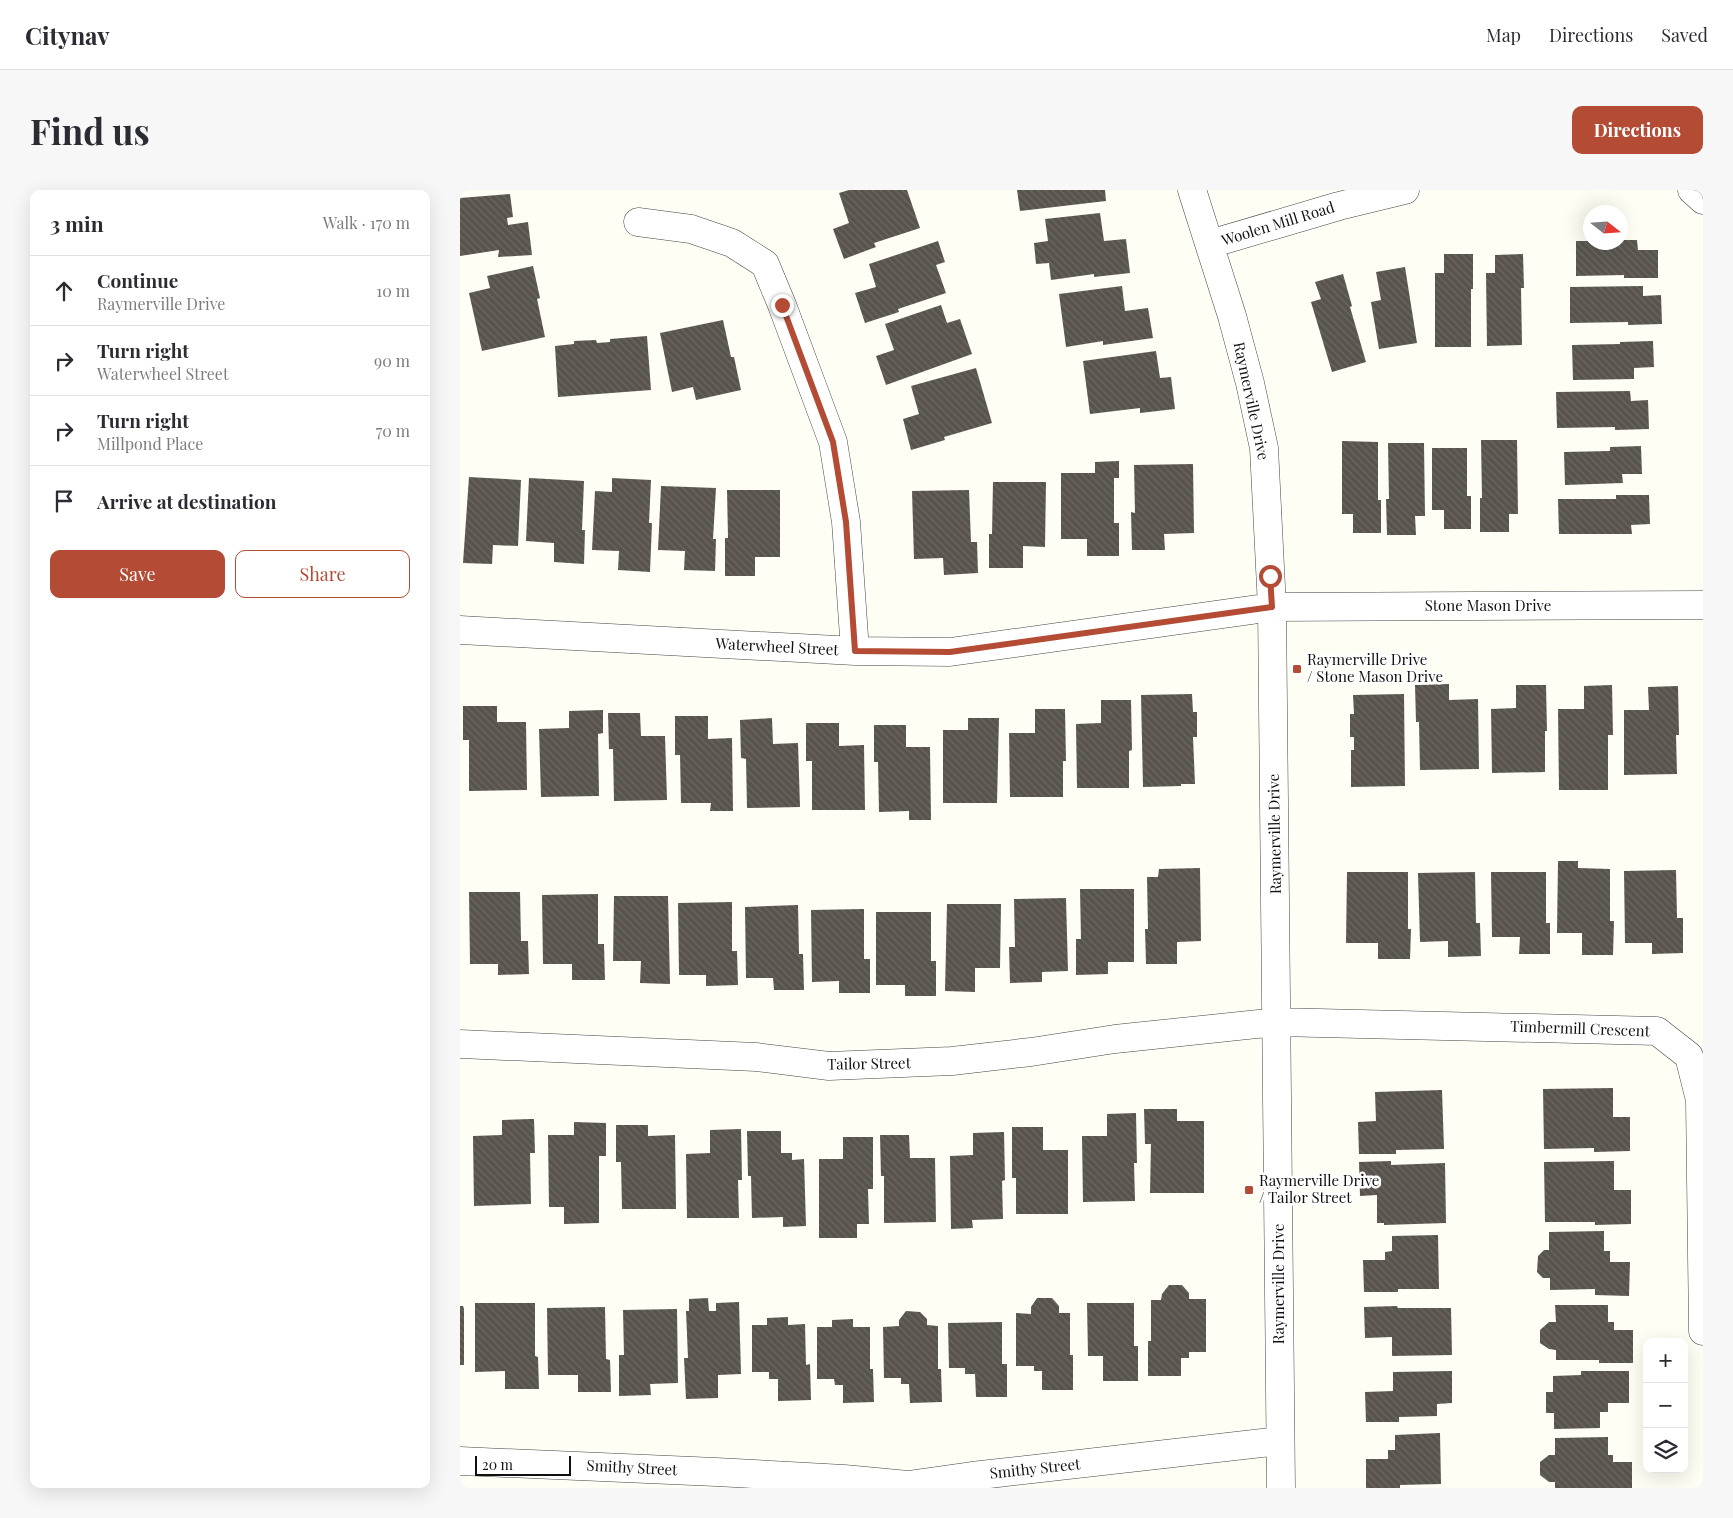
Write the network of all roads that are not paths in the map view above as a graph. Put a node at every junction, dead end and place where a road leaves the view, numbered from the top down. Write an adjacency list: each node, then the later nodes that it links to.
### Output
1 (1192, 190): 6 (street, Raymerville Drive)
2 (1405, 190): 6 (street, Woolen Mill Road)
3 (1692, 190): 4 (street)
4 (1703, 200)
5 (638, 222): 10 (street)
6 (1210, 244): 8 (street, Raymerville Drive)
7 (1703, 606): 8 (street, Stone Mason Drive)
8 (1272, 607): 10 (street, Waterwheel Street); 11 (street, Raymerville Drive)
9 (460, 630): 10 (street, Waterwheel Street)
10 (855, 651)
11 (1277, 1022): 12 (street, Tailor Street); 13 (street, Timbermill Crescent); 14 (street, Raymerville Drive)
12 (460, 1044)
13 (1703, 1330)
14 (1280, 1441): 15 (street, Smithy Street); 16 (street, Raymerville Drive)
15 (460, 1461)
16 (1281, 1488)

